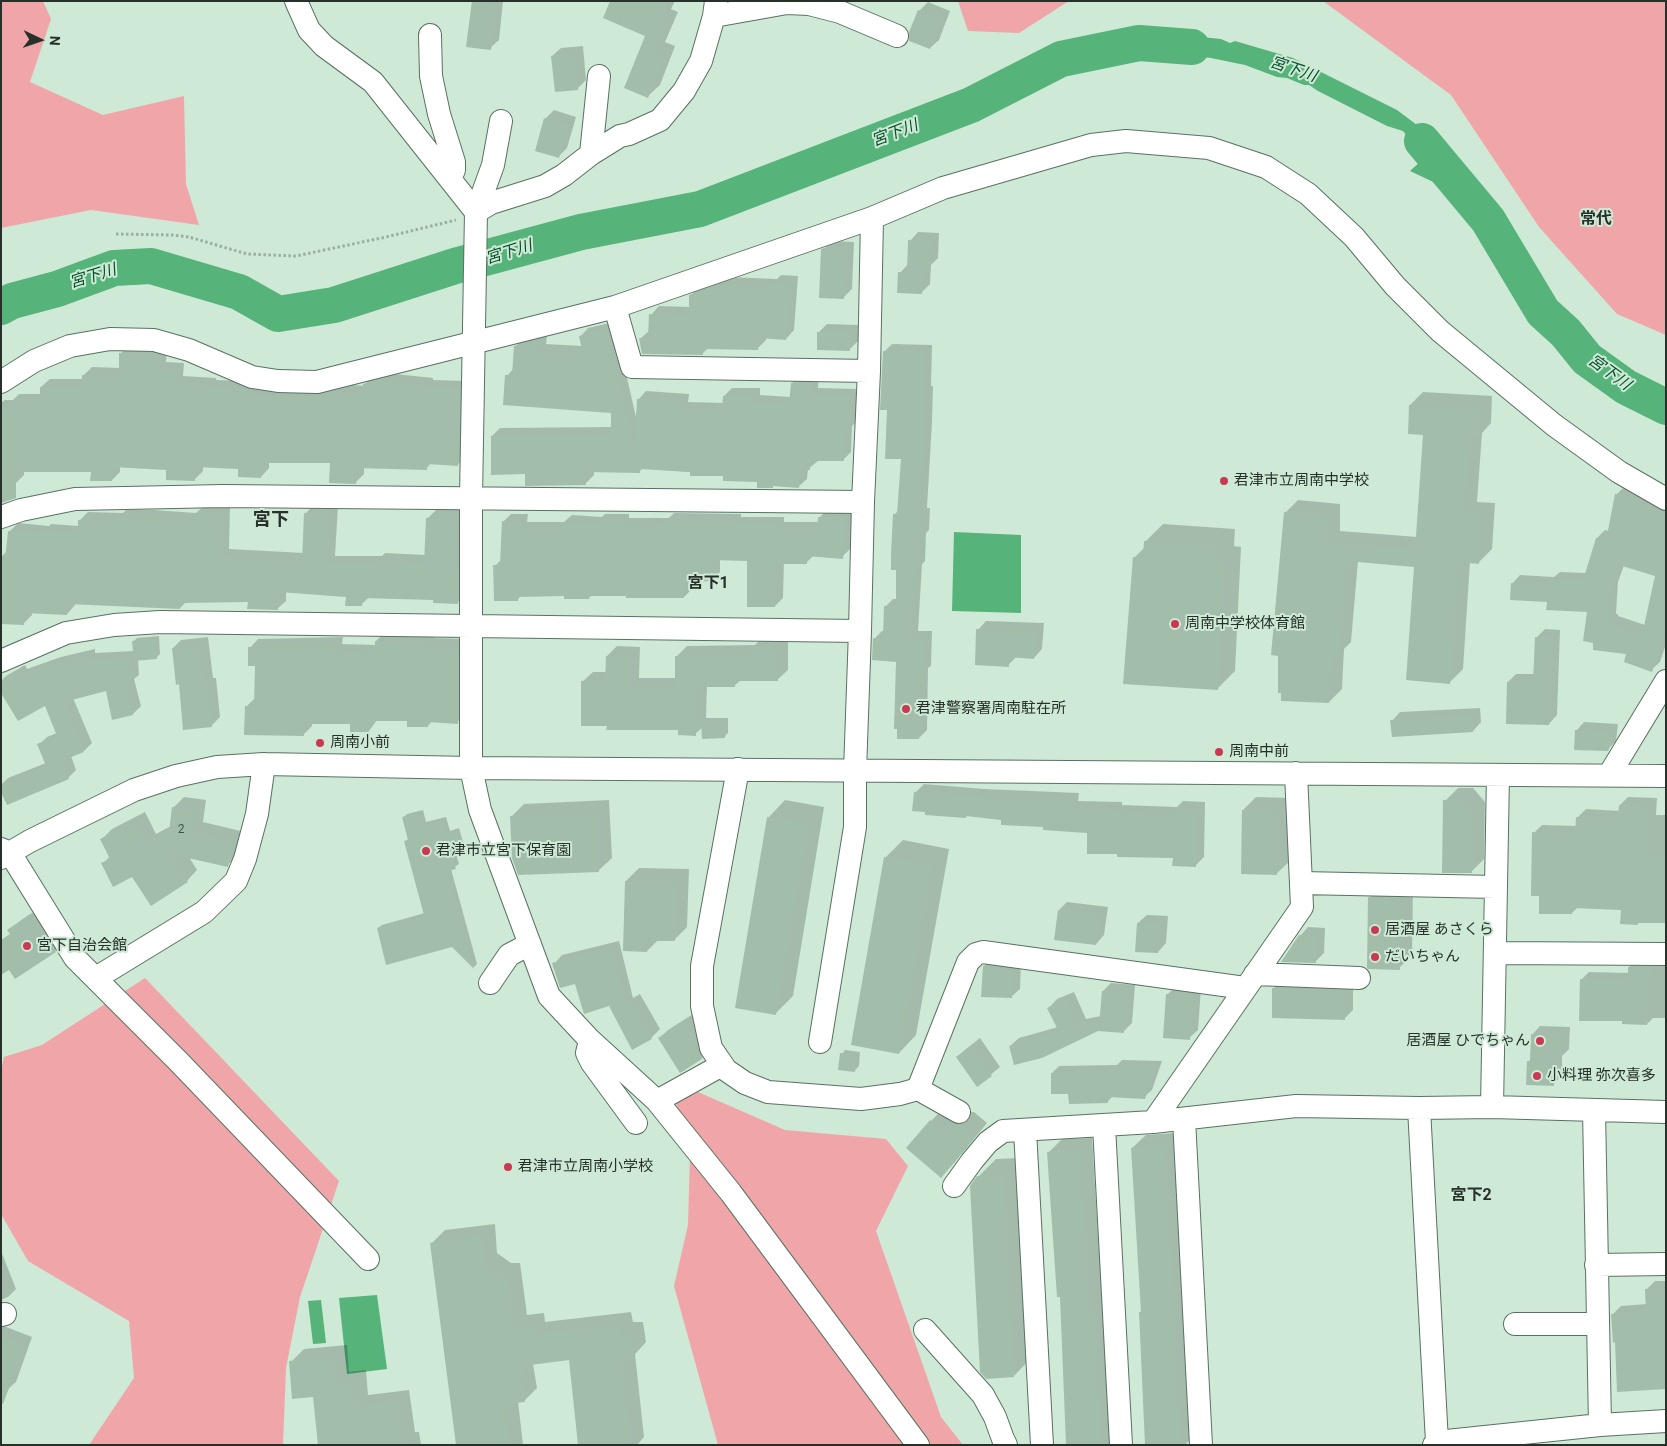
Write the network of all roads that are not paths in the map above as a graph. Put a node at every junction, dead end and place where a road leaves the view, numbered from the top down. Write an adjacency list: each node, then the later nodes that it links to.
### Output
1 (296, 1): 8 (street)
2 (715, 8): 4 (street); 7 (street)
3 (430, 35): 8 (street)
4 (897, 36)
5 (599, 76): 7 (street)
6 (501, 121): 10 (street)
7 (591, 154): 10 (street)
8 (450, 179): 10 (street)
9 (872, 218): 11 (street); 13 (street); 16 (street)
10 (475, 220): 12 (street)
11 (615, 307): 12 (street); 13 (street)
12 (475, 341): 14 (street); 15 (street)
13 (869, 372): 17 (street)
14 (1, 382)
15 (472, 498): 17 (street); 18 (street); 19 (street)
16 (1666, 499)
17 (862, 502): 20 (street)
18 (1, 517)
19 (472, 627): 20 (street); 21 (street); 24 (street)
20 (860, 631): 26 (street)
21 (1, 661)
22 (1666, 681): 29 (street)
23 (264, 764): 24 (street); 31 (street); 37 (street)
24 (471, 768): 25 (street); 34 (street)
25 (738, 769): 26 (street); 43 (street)
26 (854, 771): 27 (street); 42 (street)
27 (1296, 773): 28 (street); 32 (street)
28 (1498, 775): 29 (street); 33 (street)
29 (1608, 775): 30 (street)
30 (1666, 776)
31 (3, 857): 37 (street)
32 (1301, 884): 33 (street); 39 (street)
33 (1496, 887): 35 (street)
34 (530, 944): 40 (street); 41 (street)
35 (1495, 953): 36 (street); 46 (street)
36 (1666, 954)
37 (96, 978): 57 (street)
38 (1359, 978): 39 (street)
39 (1250, 981): 44 (street); 52 (street)
40 (490, 982)
41 (590, 1041): 45 (street); 53 (street)
42 (820, 1042)
43 (722, 1065): 44 (street); 45 (street)
44 (918, 1089): 49 (street)
45 (657, 1101): 67 (street)
46 (1492, 1107): 47 (street); 48 (street)
47 (1419, 1108): 51 (street); 66 (street)
48 (1594, 1110): 50 (street); 59 (street)
49 (959, 1112)
50 (1666, 1112)
51 (1184, 1119): 52 (street); 71 (street)
52 (1153, 1122): 54 (street)
53 (636, 1123)
54 (1104, 1126): 55 (street); 70 (street)
55 (1025, 1130): 56 (street); 69 (street)
56 (954, 1186)
57 (368, 1259)
58 (1666, 1264): 59 (street)
59 (1596, 1265): 61 (street)
60 (1514, 1324): 61 (street)
61 (1598, 1324): 64 (street)
62 (926, 1330): 68 (street)
63 (1666, 1421): 64 (street)
64 (1600, 1425): 65 (street)
65 (1572, 1436): 66 (street)
66 (1436, 1443)
67 (918, 1445)
68 (1006, 1445)
69 (1042, 1445)
70 (1120, 1445)
71 (1201, 1445)

